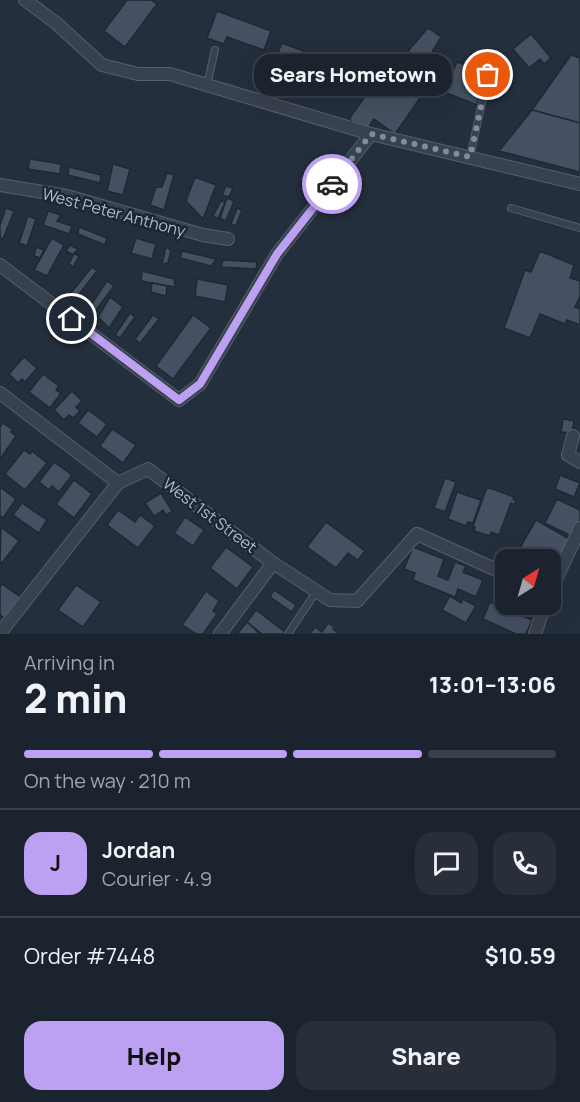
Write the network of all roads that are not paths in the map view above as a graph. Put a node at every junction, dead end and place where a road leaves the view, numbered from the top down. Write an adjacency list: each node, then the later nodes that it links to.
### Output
1 (25, 0): 4 (street)
2 (215, 50): 4 (lane)
3 (488, 75): 6 (lane)
4 (207, 85): 5 (street)
5 (371, 134): 6 (street); 12 (street)
6 (470, 157): 7 (street)
7 (580, 184)
8 (0, 185): 11 (street, West Peter Anthony)
9 (511, 208): 10 (lane)
10 (580, 228)
11 (228, 239)
12 (0, 265)
13 (0, 393): 16 (street)
14 (573, 436): 15 (street)
15 (580, 462)
16 (118, 483): 18 (street, West 1st Street); 23 (street)
17 (580, 528): 19 (street)
18 (273, 563): 21 (street); 24 (street)
19 (561, 569)
20 (495, 570): 21 (street)
21 (317, 591): 25 (lane)
22 (541, 615): 26 (street)
23 (0, 633)
24 (220, 634)
25 (288, 634)
26 (535, 634)

